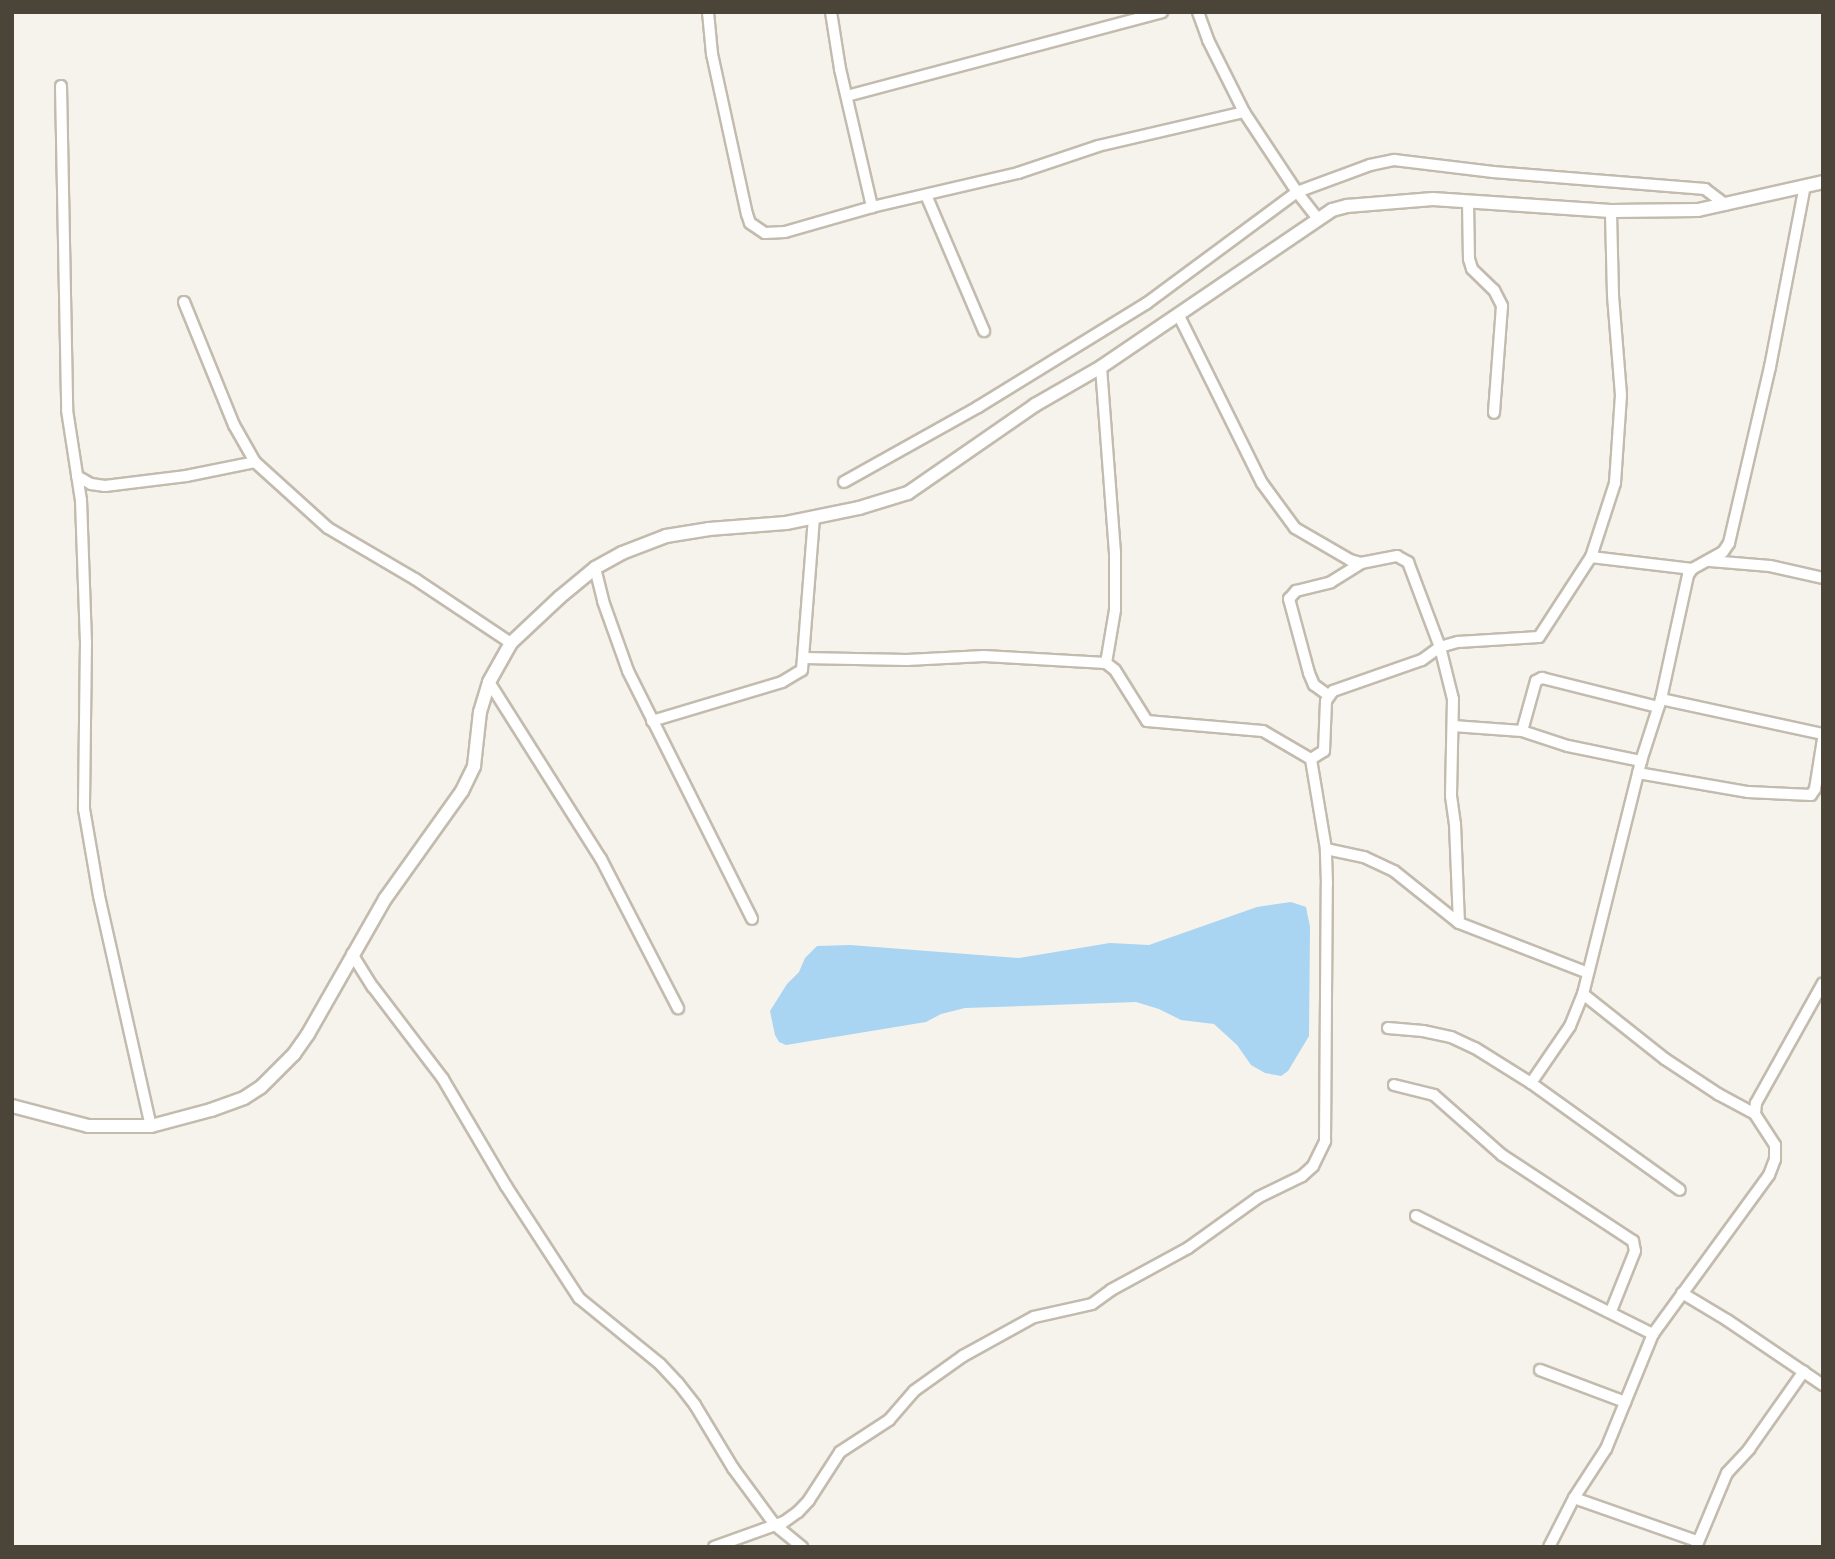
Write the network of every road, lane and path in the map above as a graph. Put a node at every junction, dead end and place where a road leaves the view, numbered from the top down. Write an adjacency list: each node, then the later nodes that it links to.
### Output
1 (708, 12): 14 (street)
2 (831, 12): 6 (street)
3 (1162, 12): 6 (street)
4 (1198, 12): 7 (street)
5 (61, 86): 23 (street)
6 (847, 96): 14 (street)
7 (1244, 112): 10 (street); 11 (street)
8 (1823, 181): 9 (street)
9 (1805, 186): 13 (street); 27 (street)
10 (1297, 192): 13 (street); 16 (street); 24 (street)
11 (926, 195): 14 (street); 19 (street)
12 (1468, 202): 15 (street); 16 (street); 21 (street)
13 (1726, 205): 15 (street)
14 (872, 206)
15 (1611, 211): 26 (street)
16 (1317, 218): 18 (street)
17 (184, 302): 22 (street)
18 (1179, 316): 20 (street); 28 (street)
19 (984, 331)
20 (1101, 368): 25 (street); 35 (street)
21 (1494, 413)
22 (255, 462): 23 (street); 32 (street)
23 (77, 476): 59 (street)
24 (844, 482)
25 (814, 517): 29 (street); 34 (street)
26 (1591, 557): 30 (street); 33 (street)
27 (1710, 561): 30 (street); 31 (street)
28 (1361, 563): 33 (street); 37 (street)
29 (595, 568): 32 (street); 39 (street)
30 (1692, 569): 38 (street)
31 (1823, 578)
32 (511, 643): 36 (street)
33 (1440, 647): 37 (street); 40 (street)
34 (804, 658): 35 (street); 39 (street)
35 (1106, 663): 43 (street)
36 (489, 682): 49 (street); 53 (street)
37 (1328, 695): 43 (street)
38 (1659, 703): 41 (street); 42 (street); 44 (street)
39 (652, 721): 47 (street)
40 (1453, 726): 41 (street); 48 (street)
41 (1522, 731): 44 (street)
42 (1823, 737): 45 (street)
43 (1311, 759): 46 (street)
44 (1641, 761): 45 (street)
45 (1638, 773): 50 (street)
46 (1326, 849): 48 (street); 70 (street)
47 (752, 919)
48 (1459, 923): 50 (street)
49 (352, 954): 59 (street); 70 (street)
50 (1588, 973): 52 (street)
51 (1823, 983): 58 (street)
52 (1583, 994): 55 (street); 58 (street)
53 (678, 1008)
54 (1388, 1028): 55 (street)
55 (1531, 1083): 60 (street)
56 (1394, 1085): 63 (street)
57 (12, 1106): 59 (street)
58 (1755, 1114): 62 (street)
59 (151, 1126)
60 (1681, 1190)
61 (1416, 1216): 63 (street)
62 (1682, 1293): 64 (street); 66 (street)
63 (1611, 1311): 64 (street)
64 (1653, 1334): 68 (street)
65 (1540, 1370): 68 (street)
66 (1804, 1371): 67 (street); 71 (street)
67 (1823, 1385)
68 (1625, 1402): 69 (street)
69 (1574, 1498): 71 (street); 74 (street)
70 (775, 1525): 72 (street); 73 (street)
71 (1697, 1544)
72 (714, 1547)
73 (802, 1547)
74 (1549, 1547)

